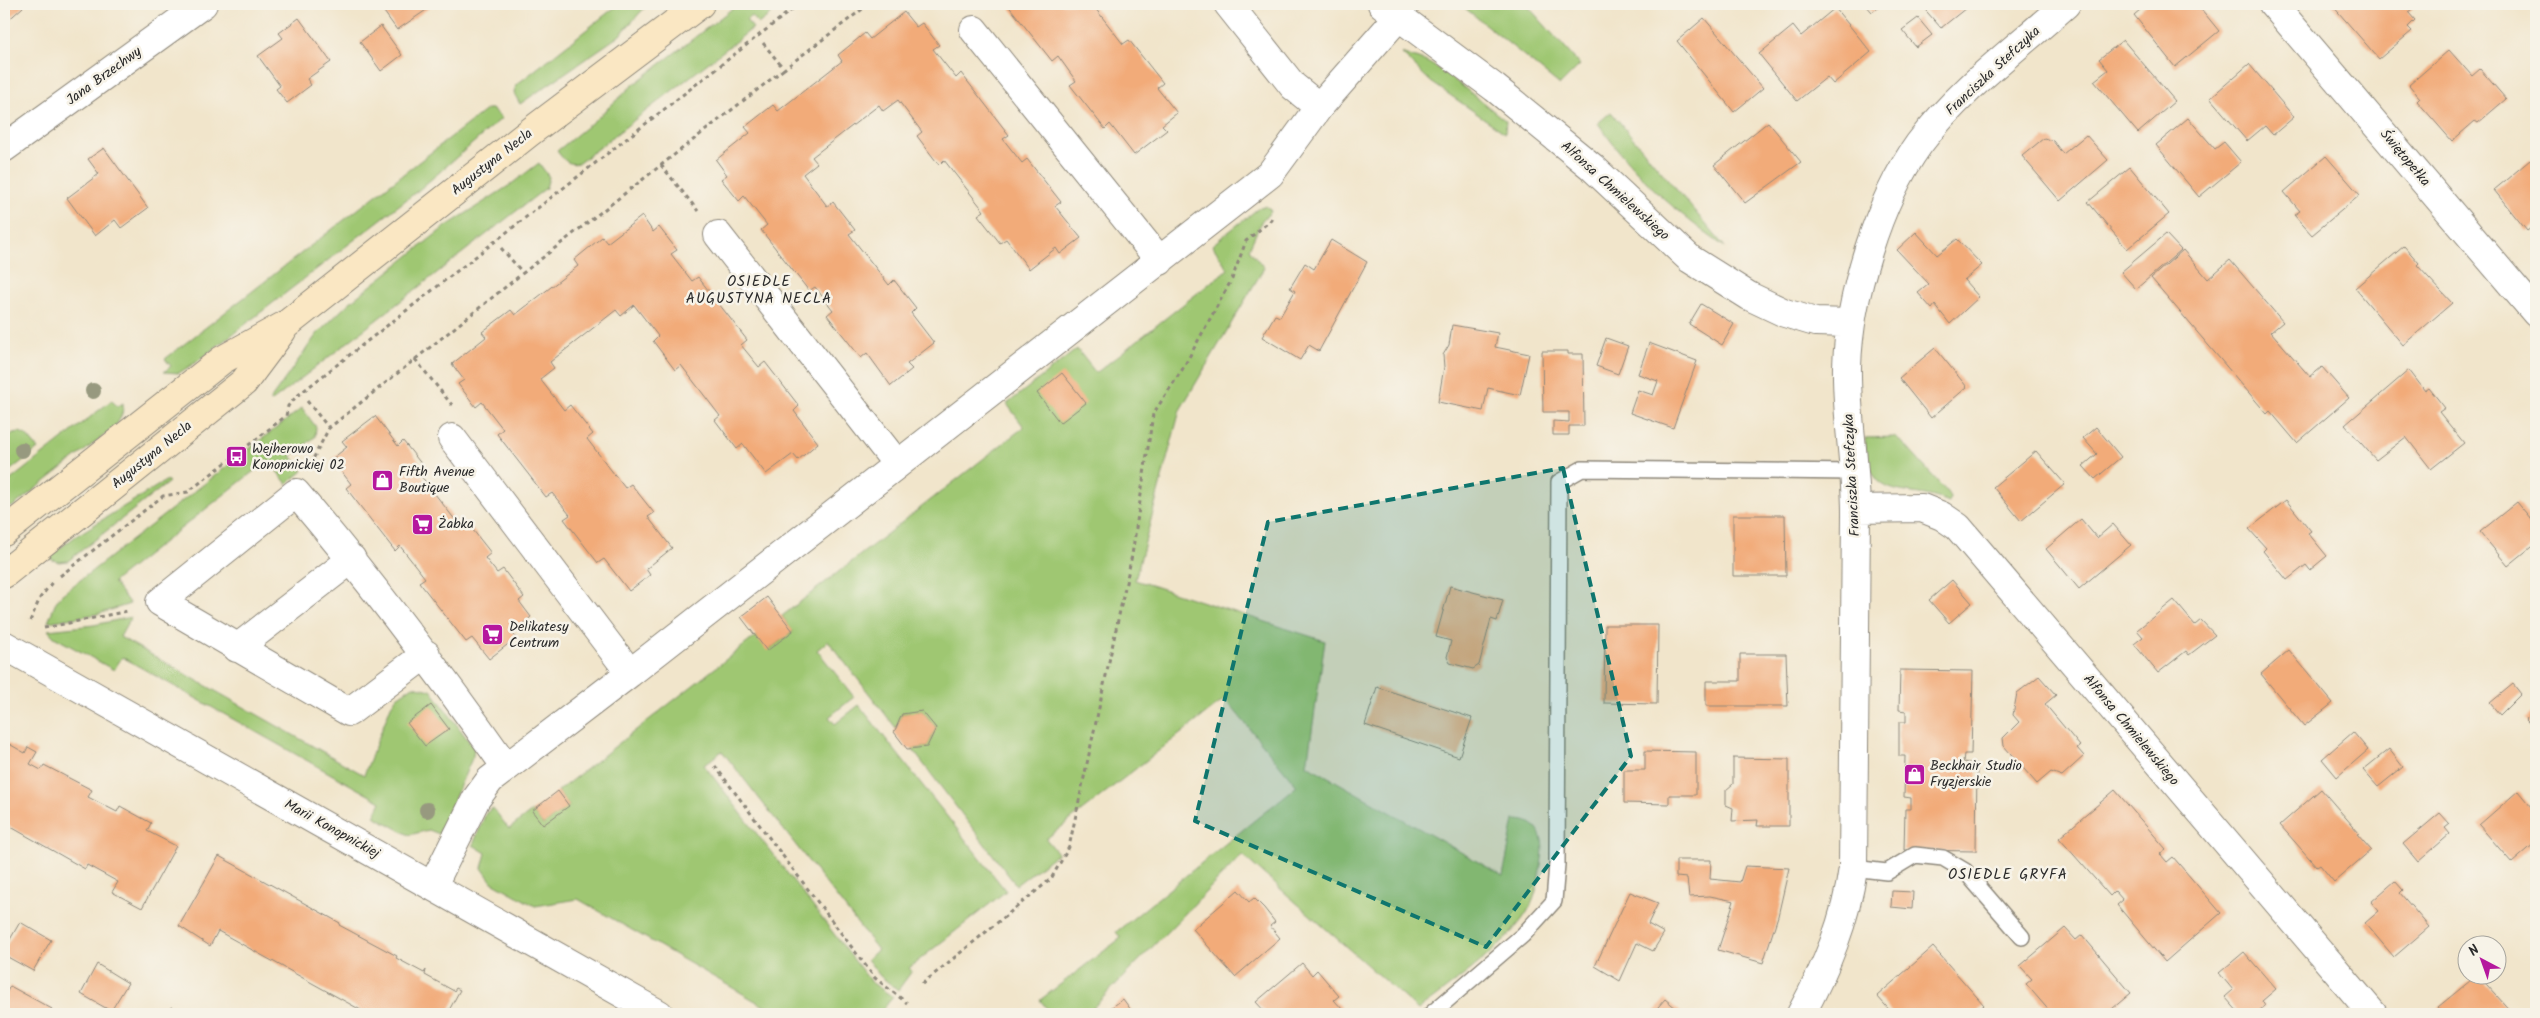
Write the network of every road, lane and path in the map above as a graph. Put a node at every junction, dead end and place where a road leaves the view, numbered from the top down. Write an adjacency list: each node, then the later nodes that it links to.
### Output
1 (203, 4): 13 (street, Jana Brzechwy)
2 (700, 4): 22 (main road, Augustyna Necla)
3 (799, 4): 35 (path)
4 (869, 4): 11 (path)
5 (1228, 4): 12 (street)
6 (2066, 4): 21 (street, Franciszka Stefczyka)
7 (2273, 4): 20 (street, Świętopełka)
8 (1391, 8): 12 (street); 21 (street, Alfonsa Chmielewskiego)
9 (974, 30): 18 (street)
10 (763, 44): 11 (path)
11 (784, 68): 14 (path)
12 (1319, 107): 15 (street)
13 (4, 148)
14 (660, 164): 16 (path); 19 (path)
15 (1270, 174): 18 (street); 46 (path)
16 (718, 235): 27 (street)
17 (501, 248): 19 (path)
18 (1160, 261): 27 (street)
19 (523, 274): 23 (path)
20 (2536, 313)
21 (1850, 323): 28 (street, Franciszka Stefczyka)
22 (287, 324): 31 (main road, Augustyna Necla); 33 (main road, Augustyna Necla)
23 (415, 359): 25 (path); 26 (path)
24 (307, 401): 25 (path)
25 (329, 428): 29 (path)
26 (452, 438): 40 (street)
27 (897, 464): 40 (street)
28 (1853, 472): 30 (street, Franciszka Stefczyka); 49 (lane)
29 (296, 493): 32 (street); 34 (street)
30 (1856, 509): 43 (street, Franciszka Stefczyka); 51 (street, Alfonsa Chmielewskiego)
31 (4, 532)
32 (352, 558): 38 (street); 39 (street)
33 (4, 574)
34 (160, 602): 36 (path); 38 (street)
35 (24, 627)
36 (40, 630)
37 (4, 645): 44 (street, Marii Konopnickiej)
38 (237, 648): 39 (street)
39 (426, 654): 42 (street)
40 (630, 673): 42 (street)
41 (715, 766): 47 (path)
42 (506, 767): 44 (street)
43 (1852, 868): 45 (lane); 50 (street, Franciszka Stefczyka)
44 (433, 886): 48 (street, Marii Konopnickiej)
45 (2022, 937)
46 (922, 984)
47 (907, 1003)
48 (658, 1014)
49 (1431, 1014)
50 (1801, 1014)
51 (2373, 1014)

